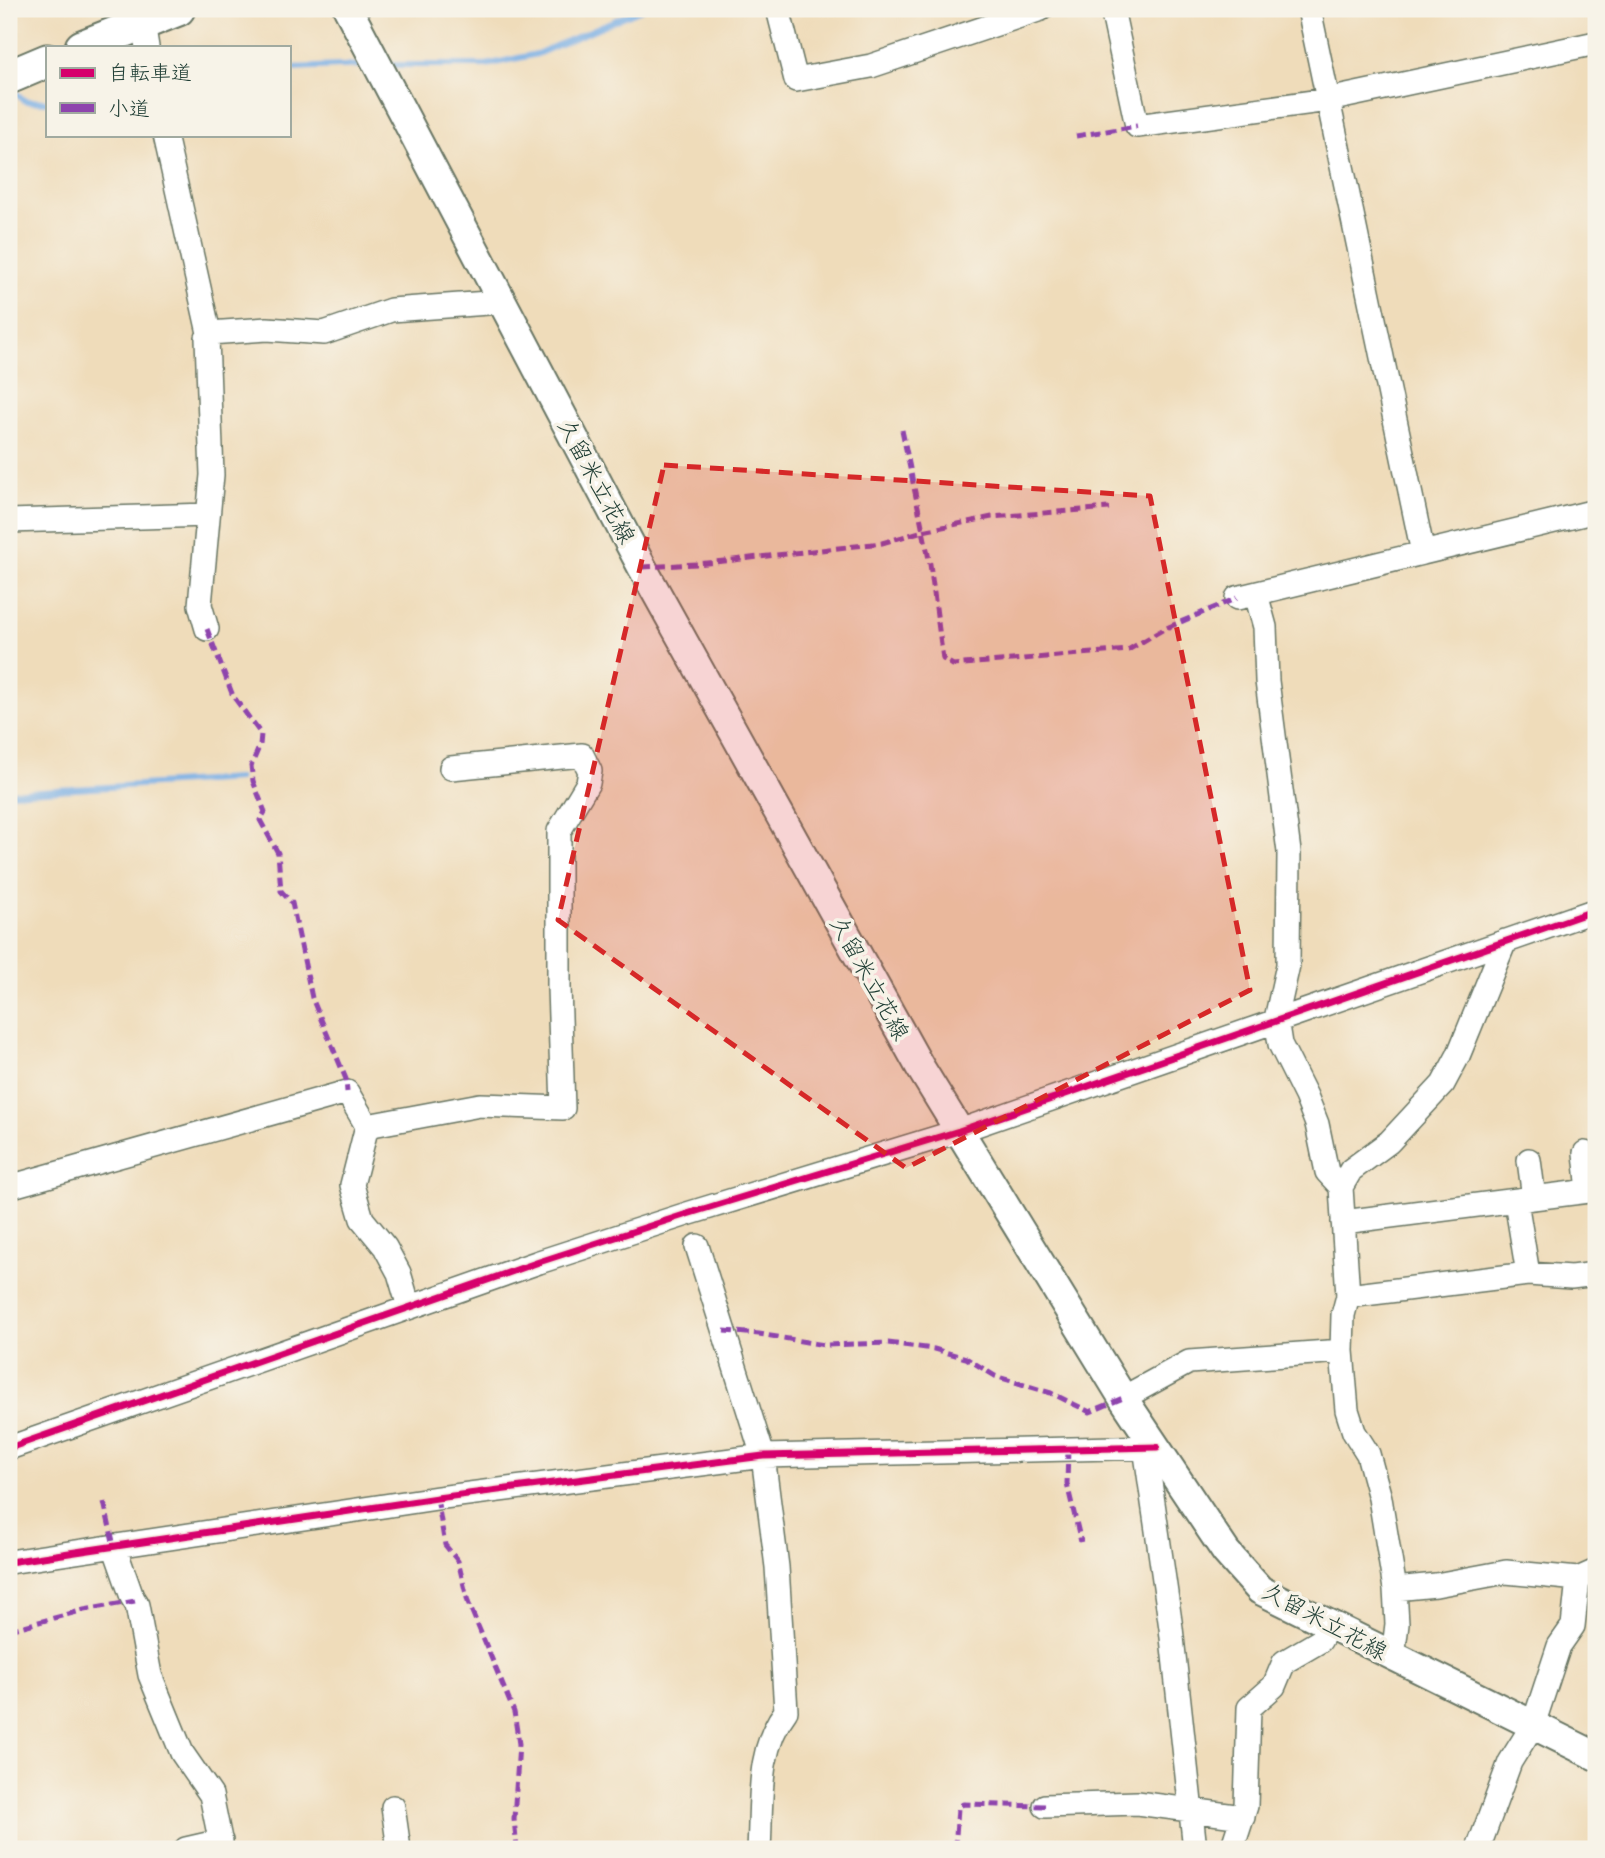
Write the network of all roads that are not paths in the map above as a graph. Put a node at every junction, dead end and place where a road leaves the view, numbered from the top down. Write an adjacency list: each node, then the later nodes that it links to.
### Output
1 (177, 9): 7 (highway)
2 (348, 9): 14 (main road, 久留米立花線)
3 (778, 9): 4 (street)
4 (1041, 9)
5 (1112, 9): 12 (street)
6 (1309, 9): 12 (street)
7 (145, 35): 9 (highway)
8 (1596, 43): 12 (street)
9 (87, 46)
10 (46, 61): 11 (highway)
11 (9, 77)
12 (1328, 100): 19 (street)
13 (165, 136): 15 (street)
14 (502, 302): 15 (street); 26 (main road, 久留米立花線)
15 (209, 333): 17 (street)
16 (1596, 510): 19 (street)
17 (208, 515): 18 (street); 20 (street)
18 (9, 521)
19 (1423, 553): 24 (street)
20 (207, 629)
21 (451, 768): 25 (street)
22 (1596, 910): 23 (street)
23 (1505, 941): 24 (street); 30 (street)
24 (1276, 1019): 26 (street); 30 (street)
25 (367, 1126): 29 (street); 37 (street)
26 (959, 1131): 37 (street); 39 (main road, 久留米立花線)
27 (1585, 1153): 31 (street)
28 (1530, 1160): 31 (street)
29 (9, 1187)
30 (1341, 1187): 32 (street)
31 (1525, 1199): 32 (street); 34 (street)
32 (1343, 1222): 36 (street)
33 (697, 1246): 42 (street)
34 (1528, 1274): 35 (street); 36 (street)
35 (1596, 1274)
36 (1348, 1296): 38 (street)
37 (409, 1307): 41 (street)
38 (1342, 1351): 39 (street); 46 (street)
39 (1123, 1398): 40 (main road, 久留米立花線)
40 (1151, 1447): 42 (street); 47 (main road, 久留米立花線); 53 (street)
41 (9, 1448)
42 (763, 1456): 43 (street); 58 (street)
43 (114, 1546): 44 (street); 55 (street)
44 (9, 1562)
45 (1587, 1575): 46 (street); 49 (street)
46 (1395, 1589): 48 (street)
47 (1329, 1625): 48 (main road, 久留米立花線); 54 (street)
48 (1394, 1657): 49 (main road, 久留米立花線)
49 (1533, 1725): 50 (main road, 久留米立花線); 61 (street)
50 (1596, 1756)
51 (1045, 1806): 53 (street)
52 (393, 1807): 57 (street)
53 (1190, 1811): 54 (street); 59 (street)
54 (1243, 1817): 60 (street)
55 (222, 1845): 56 (street)
56 (186, 1849)
57 (399, 1849)
58 (760, 1849)
59 (1195, 1849)
60 (1232, 1849)
61 (1478, 1849)

